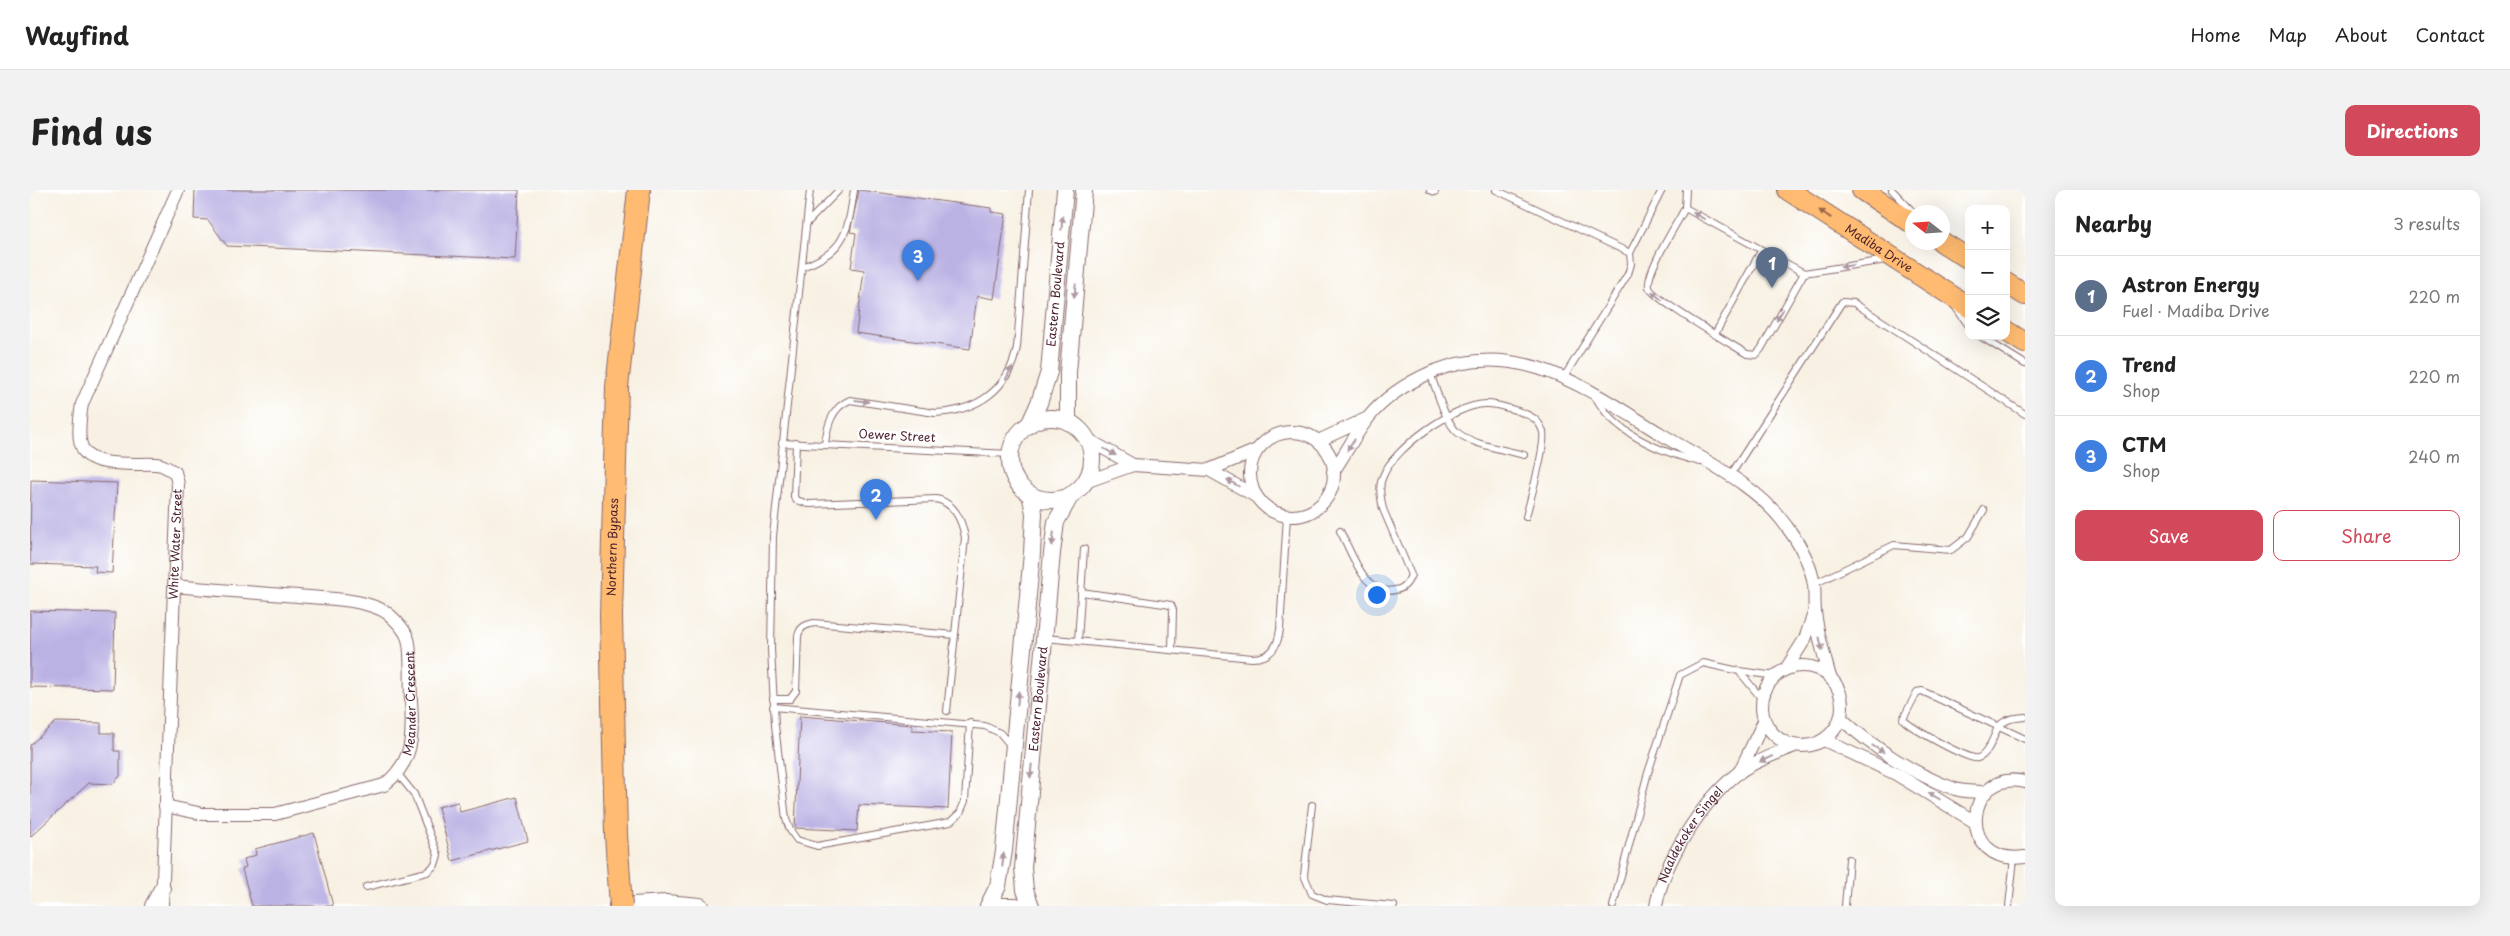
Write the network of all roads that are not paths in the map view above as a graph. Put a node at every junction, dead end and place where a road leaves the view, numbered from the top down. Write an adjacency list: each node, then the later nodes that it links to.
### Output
1 (178, 190): 65 (street, White Water Street)
2 (639, 190): 101 (highway, Northern Bypass, bridge)
3 (810, 190): 18 (lane)
4 (839, 190): 18 (lane)
5 (854, 190): 24 (lane)
6 (1029, 190): 47 (lane, one-way to 6)
7 (1065, 190): 42 (street, Eastern Boulevard, one-way to 7)
8 (1084, 190): 41 (street, Eastern Boulevard, one-way to 41)
9 (1496, 190): 21 (lane)
10 (1662, 190): 21 (lane)
11 (1686, 190): 16 (lane)
12 (1788, 190): 23 (main road, Madiba Drive, one-way to 12)
13 (1862, 190): 17 (main road)
14 (1892, 190): 15 (lane)
15 (1906, 205)
16 (1686, 208): 20 (lane, one-way to 16); 31 (lane, one-way to 16)
17 (1905, 218)
18 (808, 223): 24 (lane)
19 (1950, 247): 22 (main road)
20 (1761, 251): 25 (lane); 31 (lane)
21 (1630, 253): 37 (lane)
22 (1965, 256)
23 (1895, 259): 25 (lane, one-way to 25); 27 (main road, Madiba Drive)
24 (802, 267): 45 (lane)
25 (1804, 273): 31 (lane, one-way to 31)
26 (2010, 285): 28 (main road)
27 (1945, 292): 29 (main road, Madiba Drive); 30 (lane)
28 (2025, 294)
29 (1965, 304)
30 (1965, 320)
31 (1715, 334)
32 (2010, 334): 34 (main road)
33 (1986, 340): 35 (lane)
34 (2025, 343)
35 (2025, 364)
36 (1430, 373): 37 (street); 39 (lane); 40 (street)
37 (1564, 377): 54 (street)
38 (2025, 414): 54 (lane)
39 (1447, 416): 50 (lane); 61 (lane); 62 (lane)
40 (1368, 418): 44 (street); 53 (street, one-way to 53)
41 (1068, 422): 42 (street); 43 (street)
42 (1029, 425): 49 (street, Eastern Boulevard)
43 (1087, 439): 51 (street, one-way to 51); 55 (street)
44 (1318, 441): 48 (street); 53 (street)
45 (782, 443): 46 (lane, Oewer Street); 75 (lane)
46 (796, 443): 47 (lane, Oewer Street); 68 (lane)
47 (825, 444): 49 (lane, Oewer Street)
48 (1257, 450): 52 (street); 58 (street)
49 (1011, 454): 56 (street)
50 (1524, 455)
51 (1133, 465): 52 (street); 55 (street)
52 (1209, 470): 58 (street, one-way to 52)
53 (1333, 472): 60 (street)
54 (1730, 476): 64 (street)
55 (1085, 482): 57 (street, Eastern Boulevard)
56 (1030, 494): 57 (street); 87 (street, Eastern Boulevard, one-way to 56)
57 (1071, 495): 69 (street, Eastern Boulevard, one-way to 69)
58 (1257, 497): 60 (street)
59 (1984, 510): 64 (lane)
60 (1287, 516): 71 (lane)
61 (1526, 517)
62 (1340, 531)
63 (1084, 549): 66 (lane)
64 (1814, 584): 67 (street)
65 (174, 586): 89 (street, Meander Crescent); 93 (street, White Water Street)
66 (1081, 592): 70 (lane); 71 (lane)
67 (1815, 611): 73 (street); 74 (street, one-way to 74)
68 (955, 635): 75 (lane); 78 (lane)
69 (1044, 638): 70 (lane); 106 (street, Eastern Boulevard, one-way to 106)
70 (1078, 641): 71 (lane)
71 (1172, 650)
72 (1739, 671): 73 (lane); 76 (lane); 108 (lane)
73 (1781, 672): 74 (street); 76 (street)
74 (1830, 677): 80 (street)
75 (773, 699): 77 (lane)
76 (1762, 699): 81 (street)
77 (773, 707): 82 (lane); 82 (lane)
78 (947, 711)
79 (2025, 717): 83 (lane)
80 (1841, 718): 85 (street); 91 (street, one-way to 91)
81 (1764, 721): 86 (street); 88 (street, Naaldekoker Singel)
82 (970, 723): 87 (lane)
83 (1998, 727): 83 (lane); 84 (lane)
84 (2025, 739)
85 (1824, 740): 86 (street); 94 (street, one-way to 85)
86 (1794, 746): 88 (street, Naaldekoker Singel, one-way to 88)
87 (1014, 750): 103 (street, Eastern Boulevard, one-way to 87)
88 (1738, 773): 109 (street, Naaldekoker Singel)
89 (398, 774): 93 (street, Meander Crescent); 97 (lane)
90 (2024, 779): 91 (street)
91 (1986, 792): 94 (street)
92 (1312, 805): 107 (lane)
93 (165, 806): 98 (street, White Water Street)
94 (1975, 822): 95 (street)
95 (2019, 858): 111 (lane)
96 (1849, 859): 110 (lane)
97 (366, 887)
98 (162, 889): 99 (street); 100 (street, White Water Street)
99 (153, 906)
100 (162, 906)
101 (619, 906): 102 (street)
102 (700, 906)
103 (988, 906)
104 (1002, 906): 105 (street)
105 (1016, 906)
106 (1031, 906)
107 (1394, 906)
108 (1613, 906)
109 (1656, 906)
110 (1845, 906)
111 (2009, 906)

